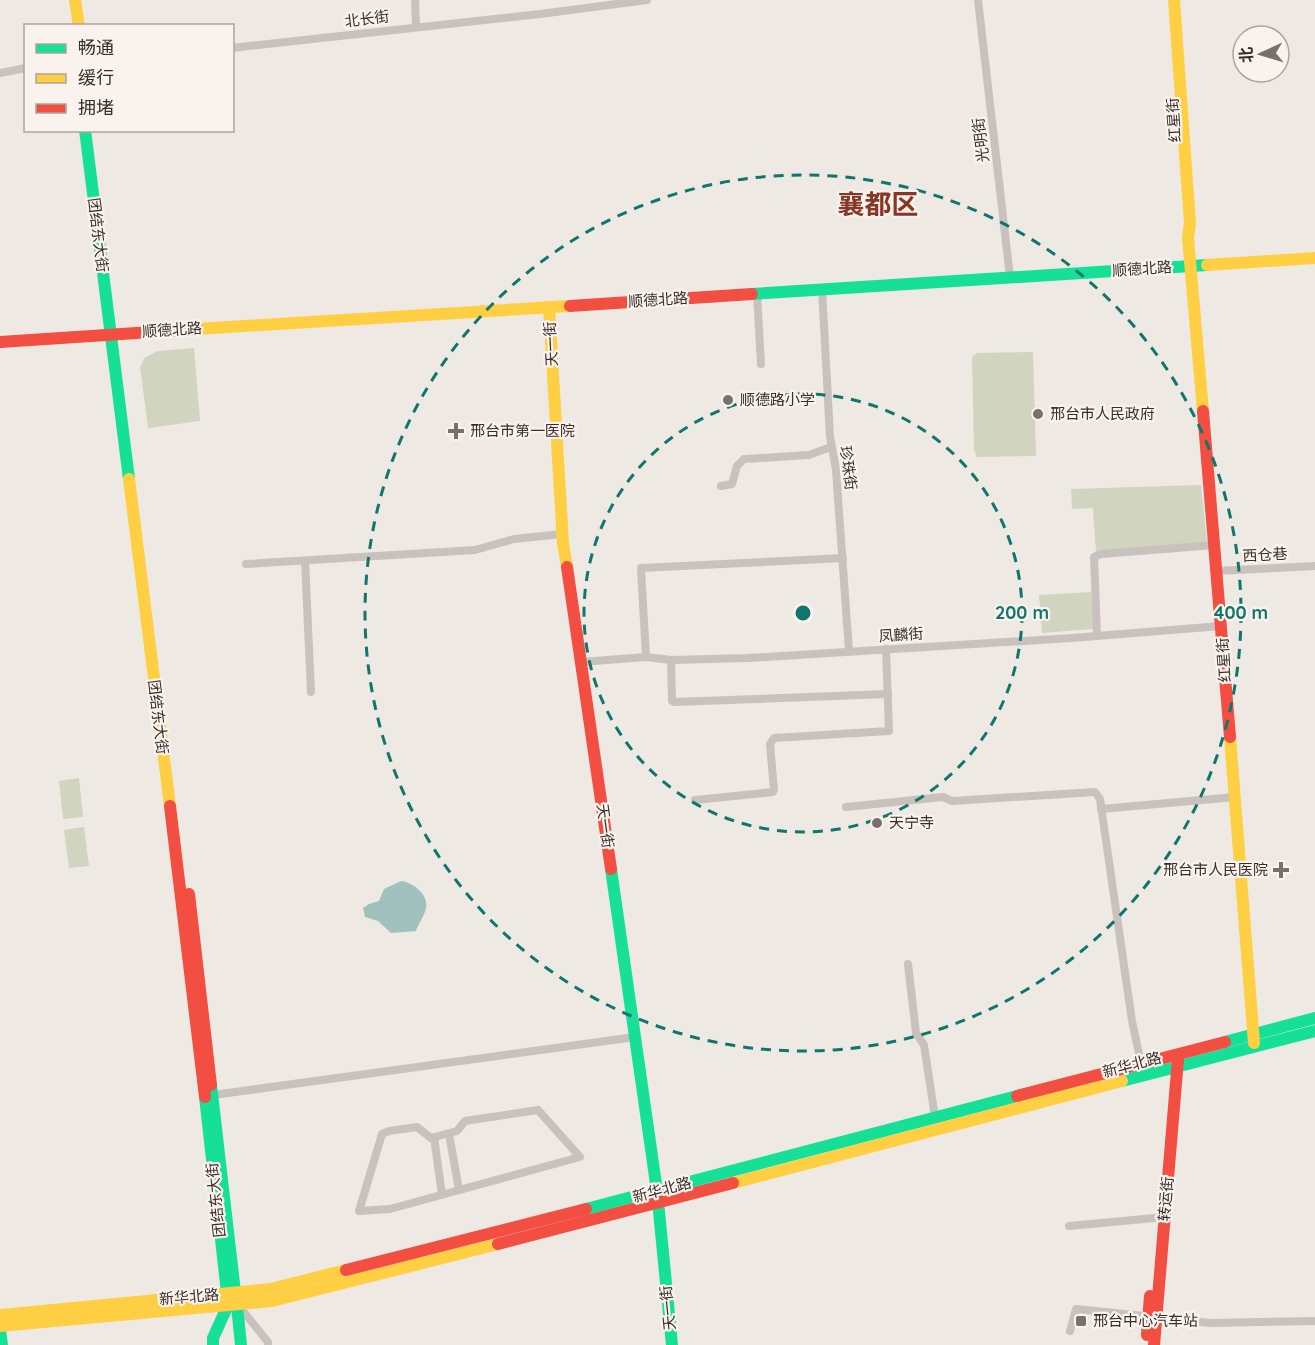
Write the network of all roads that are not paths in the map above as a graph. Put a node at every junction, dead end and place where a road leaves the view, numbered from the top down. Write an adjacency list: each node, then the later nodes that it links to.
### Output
1 (67, 0): 8 (main road)
2 (75, 0): 9 (main road)
3 (415, 0): 10 (street)
4 (647, 0): 10 (street, 北长街)
5 (978, 0): 19 (street, 光明街)
6 (1166, 0): 16 (main road, 红星街)
7 (1174, 0): 16 (main road, 红星街)
8 (70, 24)
9 (79, 24)
10 (416, 27): 11 (street, 北长街)
11 (234, 48)
12 (24, 68): 13 (street)
13 (0, 73)
14 (85, 132): 23 (main road, 团结东大街)
15 (93, 132): 23 (main road, 团结东大街)
16 (1188, 238): 18 (main road, 红星街)
17 (1315, 258): 18 (main road, 顺德北路)
18 (1190, 266): 19 (main road, 顺德北路); 29 (main road, 红星街)
19 (1010, 277): 20 (main road, 顺德北路)
20 (822, 289): 21 (main road, 顺德北路); 26 (street, 珍珠街)
21 (757, 294): 22 (main road, 顺德北路); 25 (street)
22 (549, 307): 23 (main road, 顺德北路); 28 (main road, 天一街)
23 (114, 334): 24 (main road, 顺德北路); 57 (main road, 团结东大街); 66 (main road, 团结东大街)
24 (0, 342)
25 (761, 363)
26 (831, 447): 27 (street); 30 (street, 珍珠街)
27 (721, 486)
28 (562, 534): 31 (street); 41 (main road, 天一街)
29 (1215, 545): 34 (main road, 红星街); 36 (street)
30 (843, 558): 38 (street, 珍珠街); 39 (street)
31 (304, 561): 32 (street); 42 (street)
32 (246, 564)
33 (1315, 566): 34 (street, 西仓巷)
34 (1217, 571): 35 (main road, 红星街)
35 (1221, 626): 36 (street, 凤麟街); 44 (main road, 红星街)
36 (1097, 636): 37 (street, 凤麟街)
37 (886, 649): 38 (street, 凤麟街); 43 (street)
38 (849, 651): 40 (street, 凤麟街)
39 (646, 657): 40 (street, 凤麟街); 41 (street, 凤麟街)
40 (671, 660): 43 (street)
41 (581, 662): 52 (main road, 天一街)
42 (311, 692)
43 (888, 694): 45 (street)
44 (1235, 797): 47 (street); 51 (main road, 红星街)
45 (695, 800)
46 (846, 807): 47 (street)
47 (1101, 809): 55 (street)
48 (908, 964): 58 (street)
49 (1315, 1018): 51 (main road, 新华北路)
50 (1315, 1031): 53 (main road, 新华北路)
51 (1254, 1034): 53 (main road, 红星街); 54 (main road, 新华北路)
52 (635, 1037): 57 (street); 63 (main road, 天一街)
53 (1254, 1047): 56 (main road, 新华北路)
54 (1174, 1054): 55 (main road, 新华北路); 56 (main road, 转运街)
55 (1141, 1063): 58 (main road, 新华北路)
56 (1173, 1068): 63 (main road, 新华北路); 64 (main road, 转运街)
57 (213, 1095): 66 (main road, 团结东大街)
58 (934, 1117): 63 (main road, 新华北路)
59 (449, 1134): 60 (street); 61 (street); 61 (street)
60 (434, 1137): 62 (street); 62 (street)
61 (459, 1190): 62 (street)
62 (442, 1195)
63 (657, 1197): 66 (main road, 新华北路); 77 (main road, 天一街)
64 (1161, 1217): 65 (street); 68 (main road, 转运街)
65 (1069, 1226)
66 (232, 1298): 67 (main road, 新华北路); 70 (main road, 新华北路); 73 (main road); 74 (main road); 75 (main road); 76 (street)
67 (0, 1315)
68 (1152, 1318): 69 (street); 71 (street); 78 (main road, 转运街); 79 (main road, 转运街)
69 (1315, 1322)
70 (0, 1328): 72 (main road)
71 (1070, 1331)
72 (2, 1345)
73 (213, 1345)
74 (233, 1345)
75 (241, 1345)
76 (268, 1345)
77 (672, 1345)
78 (1146, 1345)
79 (1154, 1345)

